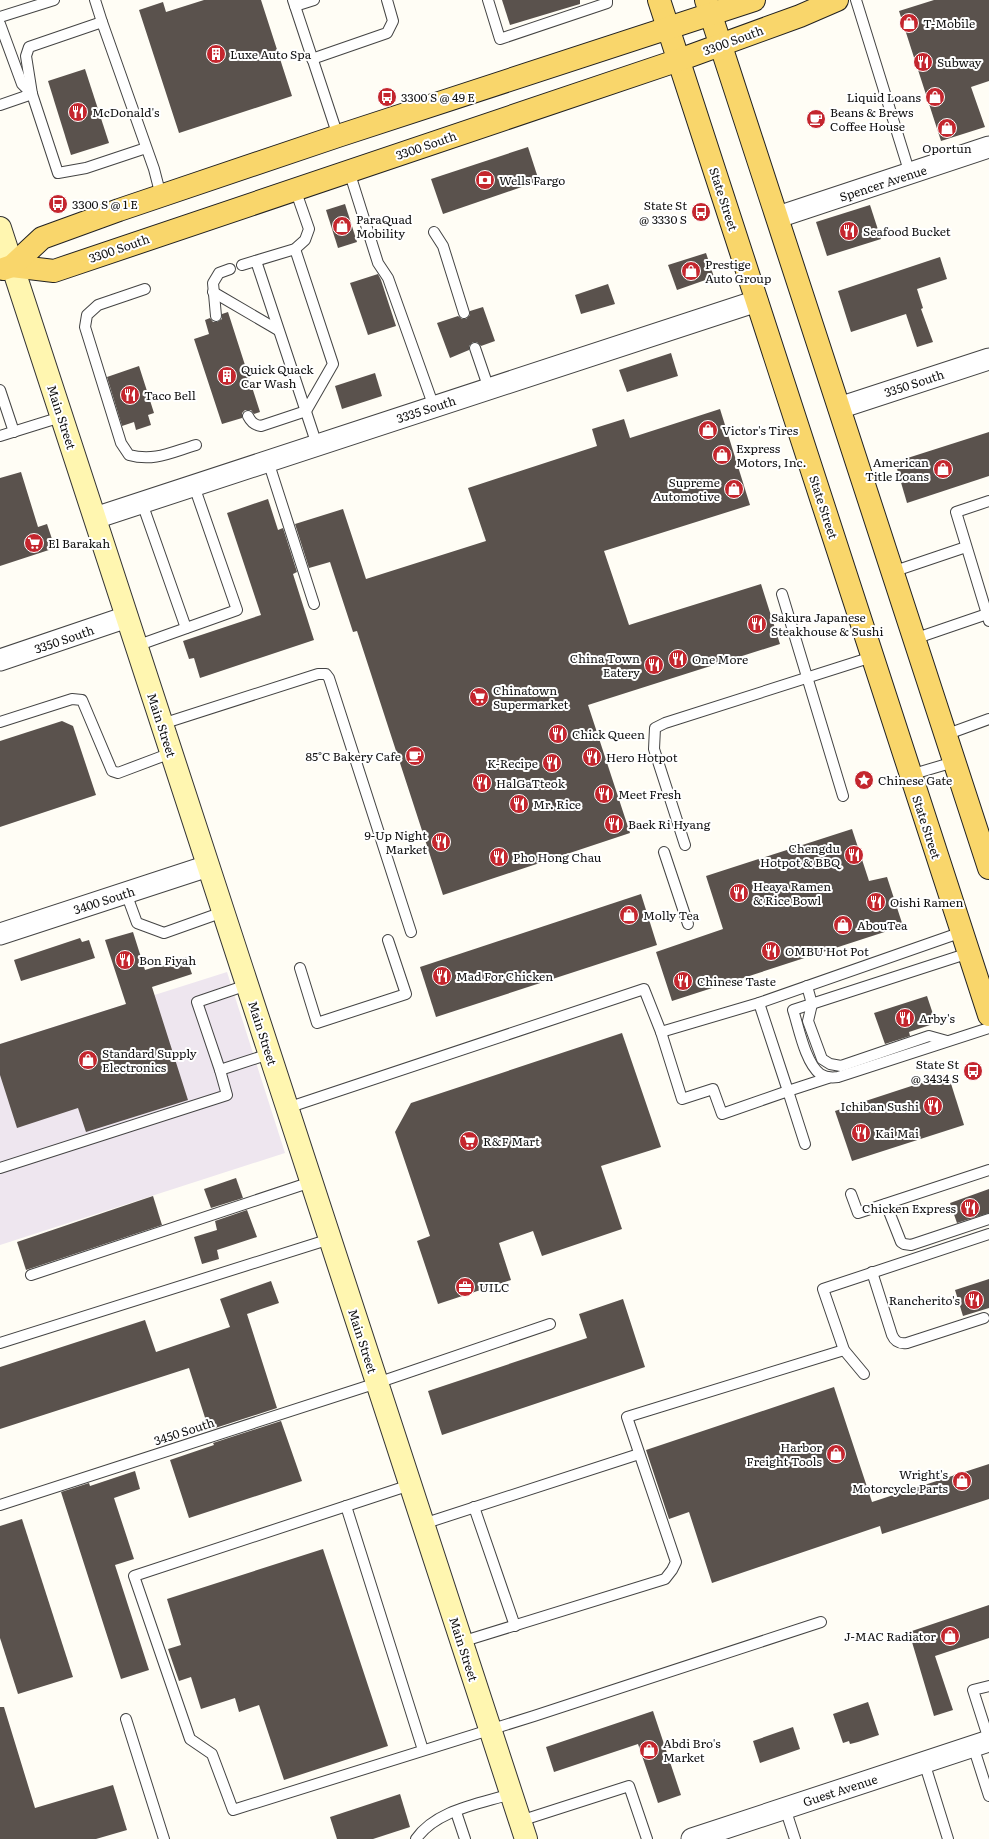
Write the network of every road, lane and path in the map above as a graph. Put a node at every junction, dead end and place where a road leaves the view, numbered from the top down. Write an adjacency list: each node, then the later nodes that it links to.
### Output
1 (54, 0): 13 (lane)
2 (95, 0): 14 (lane)
3 (314, 0): 11 (lane)
4 (387, 0): 18 (lane)
5 (488, 0): 6 (lane)
6 (606, 0)
7 (659, 0): 16 (main road, State Street)
8 (754, 0): 12 (main road)
9 (837, 0): 17 (main road, 3300 South)
10 (856, 0): 26 (lane)
11 (294, 3): 18 (lane)
12 (708, 7): 16 (main road); 17 (main road)
13 (0, 17)
14 (102, 22): 20 (lane); 24 (lane)
15 (0, 24): 20 (lane)
16 (669, 28): 19 (main road, State Street); 22 (main road)
17 (721, 44): 19 (main road, 3300 South); 29 (main road)
18 (312, 59): 22 (lane)
19 (679, 60): 25 (main road, 3300 South); 39 (main road, State Street)
20 (32, 94): 21 (lane); 24 (lane)
21 (0, 105)
22 (338, 136): 28 (main road)
23 (989, 147): 26 (street, Spencer Avenue)
24 (146, 148): 28 (lane)
25 (349, 171): 27 (main road, 3300 South); 47 (lane)
26 (910, 174): 29 (street, Spencer Avenue)
27 (295, 189): 32 (lane); 35 (main road, 3300 South)
28 (161, 196): 35 (main road)
29 (778, 217): 48 (main road)
30 (0, 228): 35 (street, Main Street)
31 (434, 232): 40 (lane)
32 (296, 249): 33 (lane); 49 (lane)
33 (256, 261): 34 (lane); 42 (lane)
34 (242, 265)
35 (6, 268): 51 (street, Main Street)
36 (230, 269): 38 (lane)
37 (145, 289): 54 (lane)
38 (213, 292): 41 (lane); 42 (lane)
39 (757, 301): 45 (street, 3335 South); 70 (main road, State Street)
40 (464, 313)
41 (216, 316)
42 (278, 330): 49 (lane)
43 (475, 348): 45 (lane)
44 (989, 359): 48 (street, 3350 South)
45 (489, 388): 47 (street, 3335 South)
46 (0, 390): 52 (lane)
47 (434, 407): 55 (street, 3335 South)
48 (839, 408): 62 (main road)
49 (306, 411): 50 (lane); 55 (lane)
50 (248, 416)
51 (62, 417): 52 (lane); 60 (street, Main Street)
52 (14, 432): 53 (lane)
53 (0, 436)
54 (196, 445)
55 (317, 445): 56 (street, 3335 South)
56 (268, 461): 57 (street, 3335 South); 64 (lane)
57 (194, 486): 59 (street, 3335 South); 67 (lane)
58 (989, 501): 61 (lane)
59 (142, 503): 60 (street, 3335 South); 67 (lane)
60 (95, 518): 66 (street, Main Street)
61 (966, 547): 62 (lane); 65 (lane)
62 (892, 572): 68 (main road)
63 (782, 594): 72 (lane)
64 (314, 604)
65 (988, 616): 68 (lane)
66 (127, 617): 69 (street, Main Street); 71 (street, 3350 South)
67 (186, 628): 69 (lane)
68 (914, 639): 76 (main road)
69 (136, 646): 75 (street, Main Street)
70 (872, 657): 72 (lane); 79 (main road, State Street)
71 (0, 660)
72 (807, 678): 80 (lane); 81 (lane)
73 (989, 719): 76 (lane)
74 (0, 722): 77 (lane)
75 (162, 724): 77 (street, Main Street); 88 (lane)
76 (945, 735): 78 (main road)
77 (171, 753): 84 (street, Main Street)
78 (954, 762): 79 (lane); 83 (main road)
79 (910, 775): 89 (main road, State Street)
80 (843, 796)
81 (685, 845)
82 (664, 852): 87 (lane)
83 (988, 863)
84 (208, 866): 85 (street, 3400 South); 86 (street, Main Street)
85 (126, 893): 86 (lane); 90 (street, 3400 South)
86 (223, 912): 94 (street, Main Street)
87 (688, 924)
88 (411, 932)
89 (962, 932): 92 (main road, State Street); 95 (lane)
90 (0, 934)
91 (388, 940): 93 (lane)
92 (969, 953): 97 (lane); 98 (main road, State Street)
93 (300, 968)
94 (247, 985): 102 (street, Main Street); 103 (lane)
95 (807, 986): 96 (lane); 97 (lane)
96 (759, 1002): 100 (lane); 105 (lane)
97 (812, 1004): 101 (lane); 104 (lane)
98 (989, 1015)
99 (989, 1028): 101 (lane)
100 (660, 1032): 105 (lane); 106 (lane)
101 (948, 1041): 104 (lane)
102 (269, 1054): 103 (lane); 106 (street, Main Street)
103 (220, 1070): 108 (lane)
104 (828, 1078): 105 (lane)
105 (788, 1091): 107 (lane)
106 (287, 1108): 110 (street, Main Street)
107 (806, 1144)
108 (0, 1168)
109 (989, 1170): 112 (lane)
110 (311, 1182): 115 (street, Main Street); 117 (lane)
111 (851, 1194): 112 (lane)
112 (886, 1204): 113 (lane)
113 (989, 1219)
114 (989, 1234): 116 (lane)
115 (330, 1239): 120 (lane); 123 (street, Main Street)
116 (872, 1272): 118 (lane); 121 (lane)
117 (31, 1274)
118 (984, 1318)
119 (550, 1324): 123 (lane, 3450 South)
120 (0, 1343)
121 (844, 1350): 122 (lane); 124 (lane)
122 (864, 1374)
123 (377, 1383): 125 (street, Main Street); 126 (lane, 3450 South)
124 (639, 1454): 128 (lane); 131 (lane)
125 (410, 1485): 127 (lane); 129 (street, Main Street)
126 (0, 1505)
127 (346, 1506): 137 (lane); 137 (lane)
128 (474, 1507): 129 (lane); 131 (lane)
129 (423, 1524): 132 (street, Main Street)
130 (821, 1622): 135 (lane)
131 (515, 1626): 132 (lane)
132 (461, 1642): 135 (street, Main Street)
133 (989, 1686): 136 (lane)
134 (126, 1719): 144 (lane)
135 (490, 1729): 137 (lane); 139 (street, Main Street)
136 (984, 1743): 138 (street, Guest Avenue); 140 (lane)
137 (423, 1750)
138 (924, 1762): 141 (street, Guest Avenue); 150 (lane)
139 (511, 1794): 142 (lane); 143 (street, Main Street)
140 (989, 1796)
141 (785, 1808): 148 (street, Guest Avenue); 149 (lane)
142 (456, 1812): 145 (lane); 146 (lane)
143 (523, 1830): 147 (lane)
144 (164, 1839)
145 (416, 1839)
146 (465, 1839)
147 (647, 1839)
148 (692, 1839)
149 (795, 1839)
150 (948, 1839)

